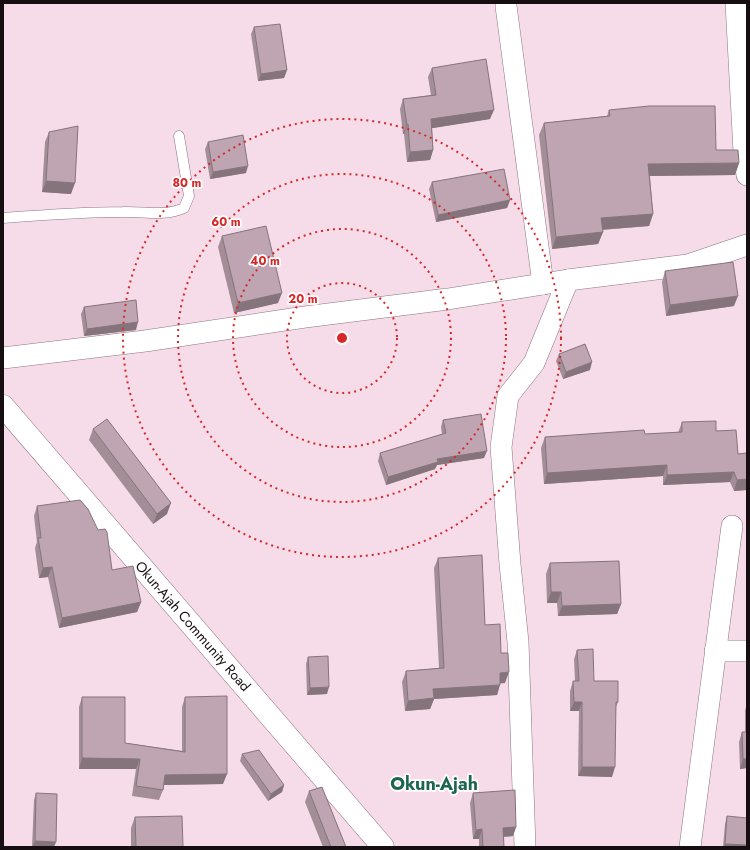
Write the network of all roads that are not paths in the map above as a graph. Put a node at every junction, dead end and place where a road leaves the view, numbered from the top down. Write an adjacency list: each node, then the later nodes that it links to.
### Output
1 (736, 3): 4 (street)
2 (506, 6): 8 (street)
3 (180, 136): 5 (lane)
4 (747, 175)
5 (3, 218)
6 (747, 245): 7 (street)
7 (568, 280): 8 (street); 15 (street)
8 (542, 284): 9 (street)
9 (3, 358)
10 (3, 406): 14 (street, Okun-Ajah Community Road)
11 (732, 526): 12 (street)
12 (715, 651): 13 (street); 16 (street)
13 (747, 651)
14 (383, 847)
15 (525, 847)
16 (690, 847)

